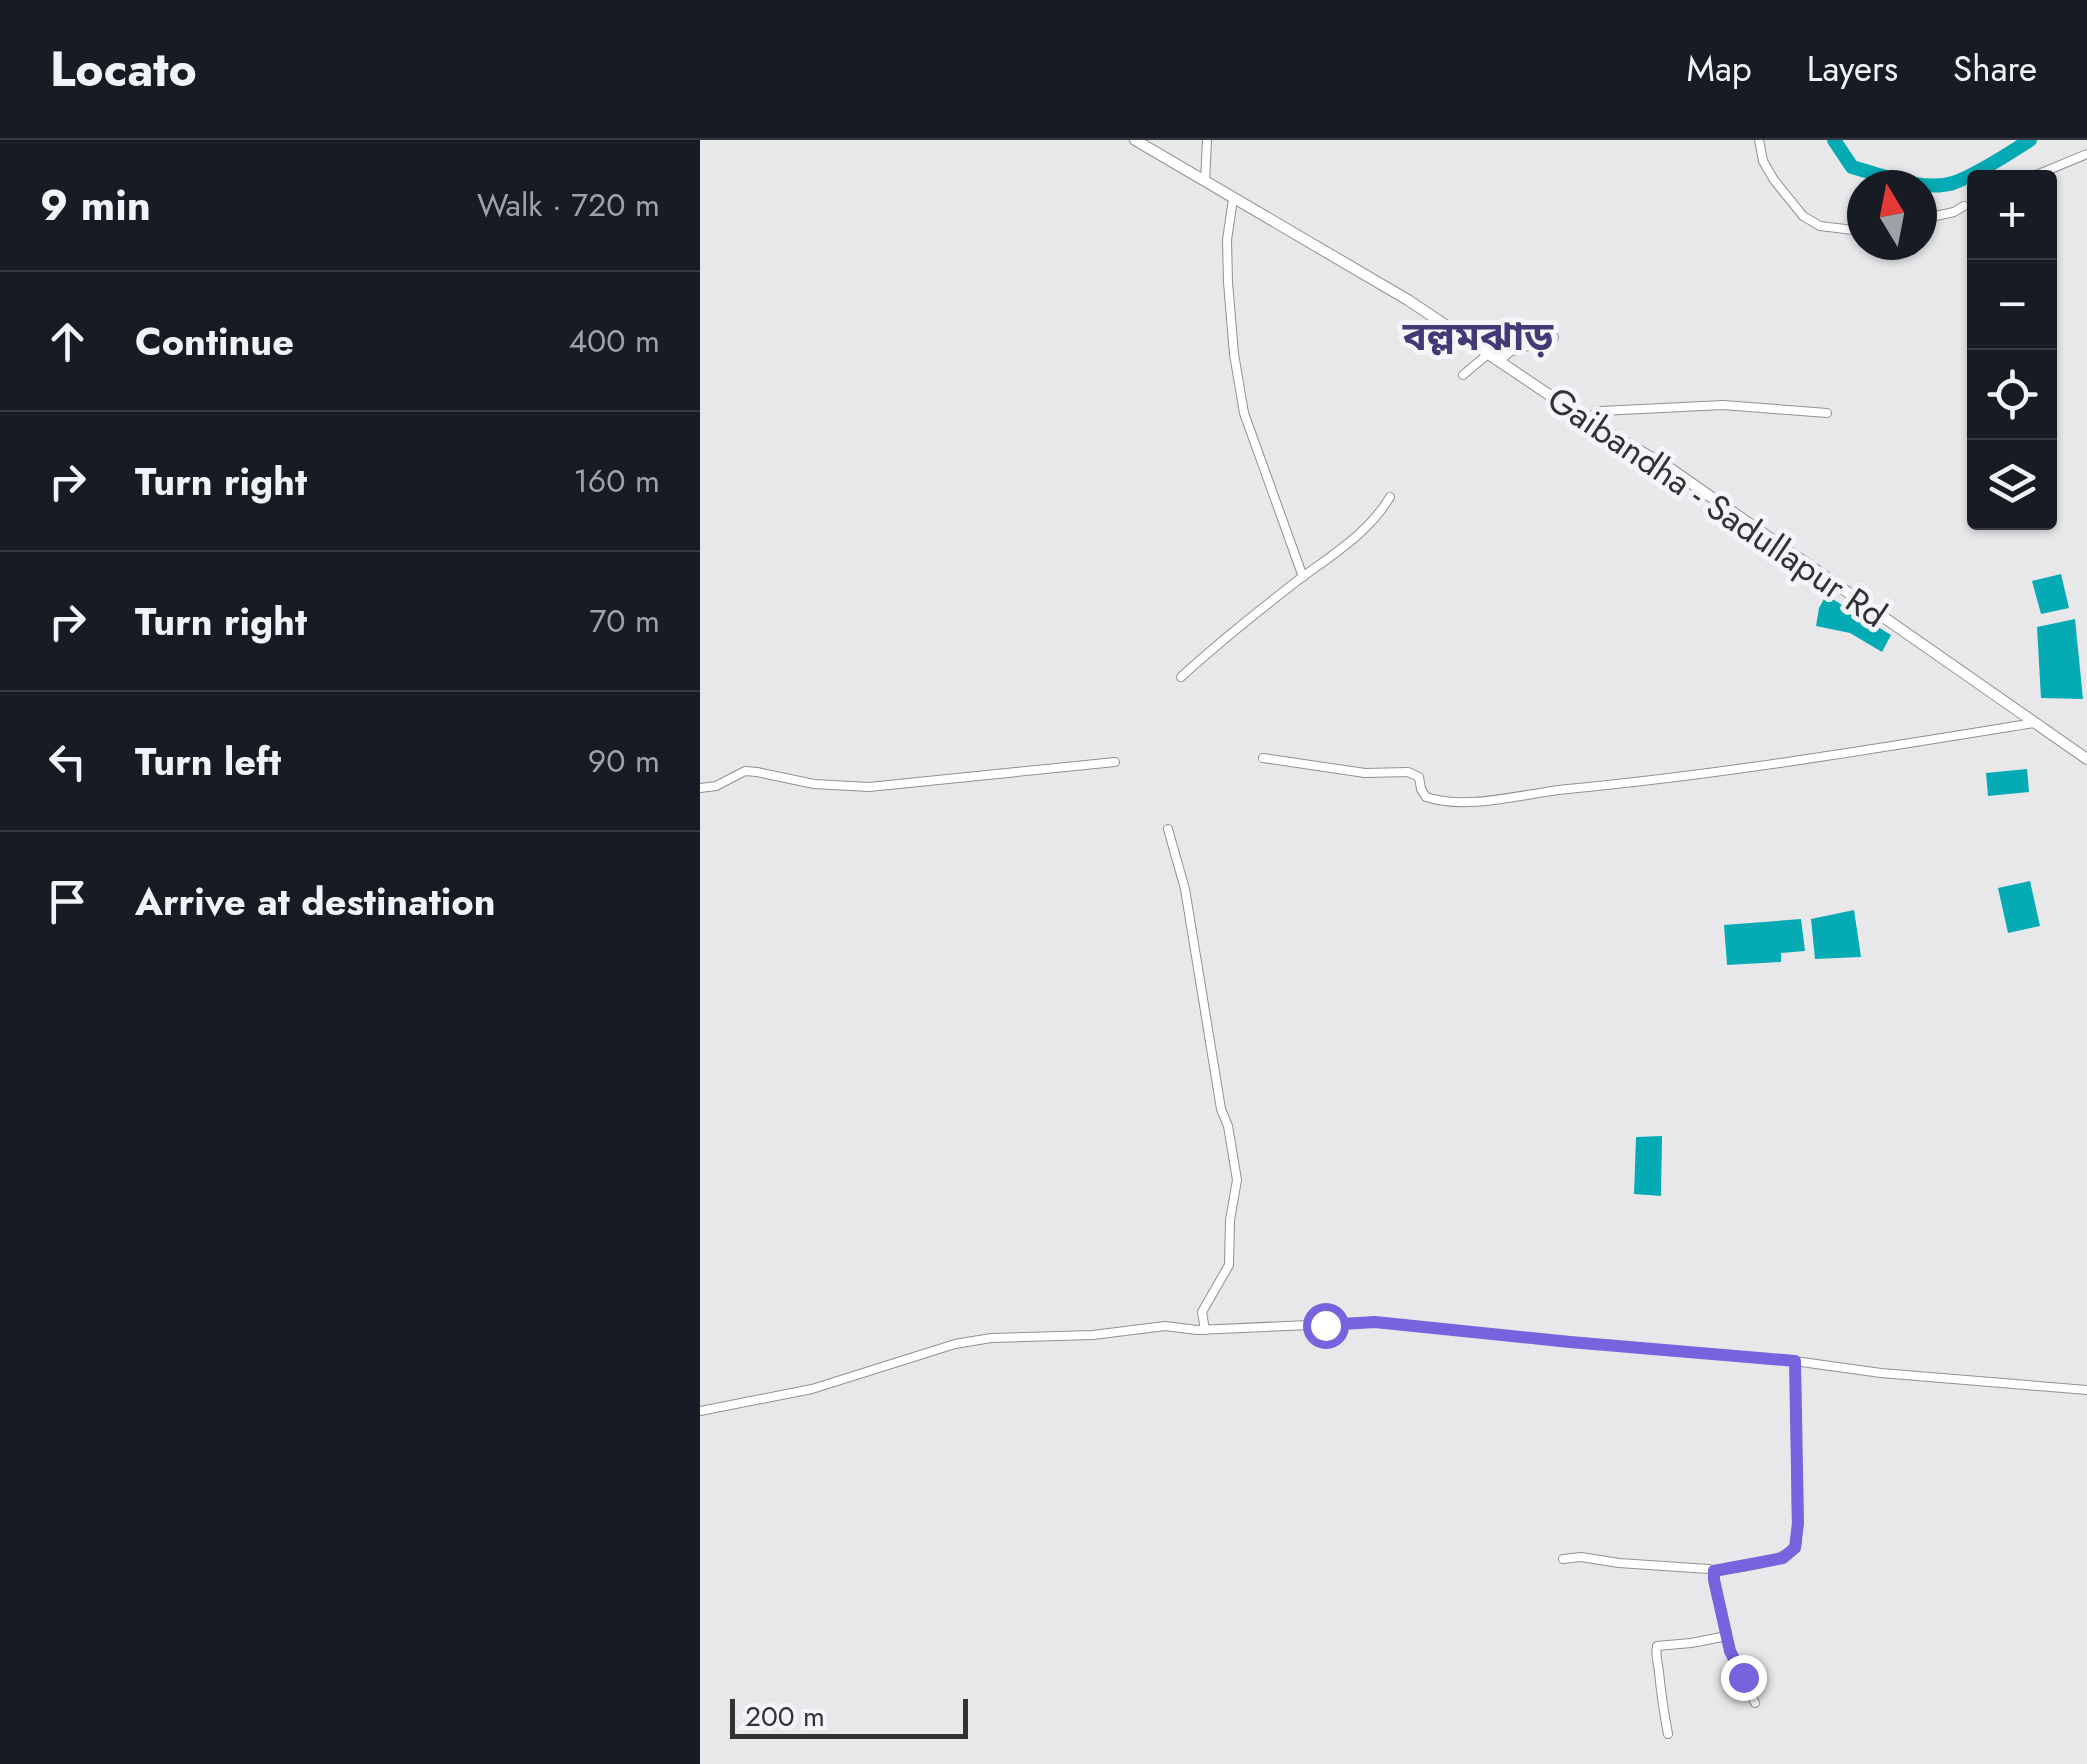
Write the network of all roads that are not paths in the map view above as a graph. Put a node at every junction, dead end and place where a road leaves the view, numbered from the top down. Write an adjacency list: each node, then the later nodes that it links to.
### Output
1 (1134, 140): 6 (main road, Gaibandha - Sadullapur Rd)
2 (1207, 140): 6 (street)
3 (1759, 140): 10 (street)
4 (2087, 154): 5 (street)
5 (2048, 170)
6 (1204, 181): 7 (main road, Gaibandha - Sadullapur Rd)
7 (1234, 199): 12 (main road, Gaibandha - Sadullapur Rd); 18 (street)
8 (1964, 206): 9 (street)
9 (1937, 216)
10 (1847, 229)
11 (1554, 336): 13 (street)
12 (1488, 354): 13 (main road, Gaibandha - Sadullapur Rd); 14 (street)
13 (1498, 361): 16 (main road, Gaibandha - Sadullapur Rd)
14 (1462, 375)
15 (1827, 414): 16 (street)
16 (1585, 420): 20 (main road, Gaibandha - Sadullapur Rd)
17 (1390, 497): 18 (street)
18 (1303, 577): 19 (street)
19 (1181, 677)
20 (2034, 722): 21 (street); 22 (main road, Gaibandha - Sadullapur Rd)
21 (1263, 758)
22 (2087, 759)
23 (1116, 762): 24 (street)
24 (700, 788)
25 (1168, 829): 26 (street)
26 (1205, 1330): 27 (street); 29 (street)
27 (1795, 1361): 28 (street); 31 (street)
28 (2087, 1390)
29 (700, 1412)
30 (1563, 1559): 31 (street)
31 (1714, 1571): 32 (street)
32 (1727, 1636): 33 (street); 34 (street)
33 (1755, 1703)
34 (1668, 1734)

